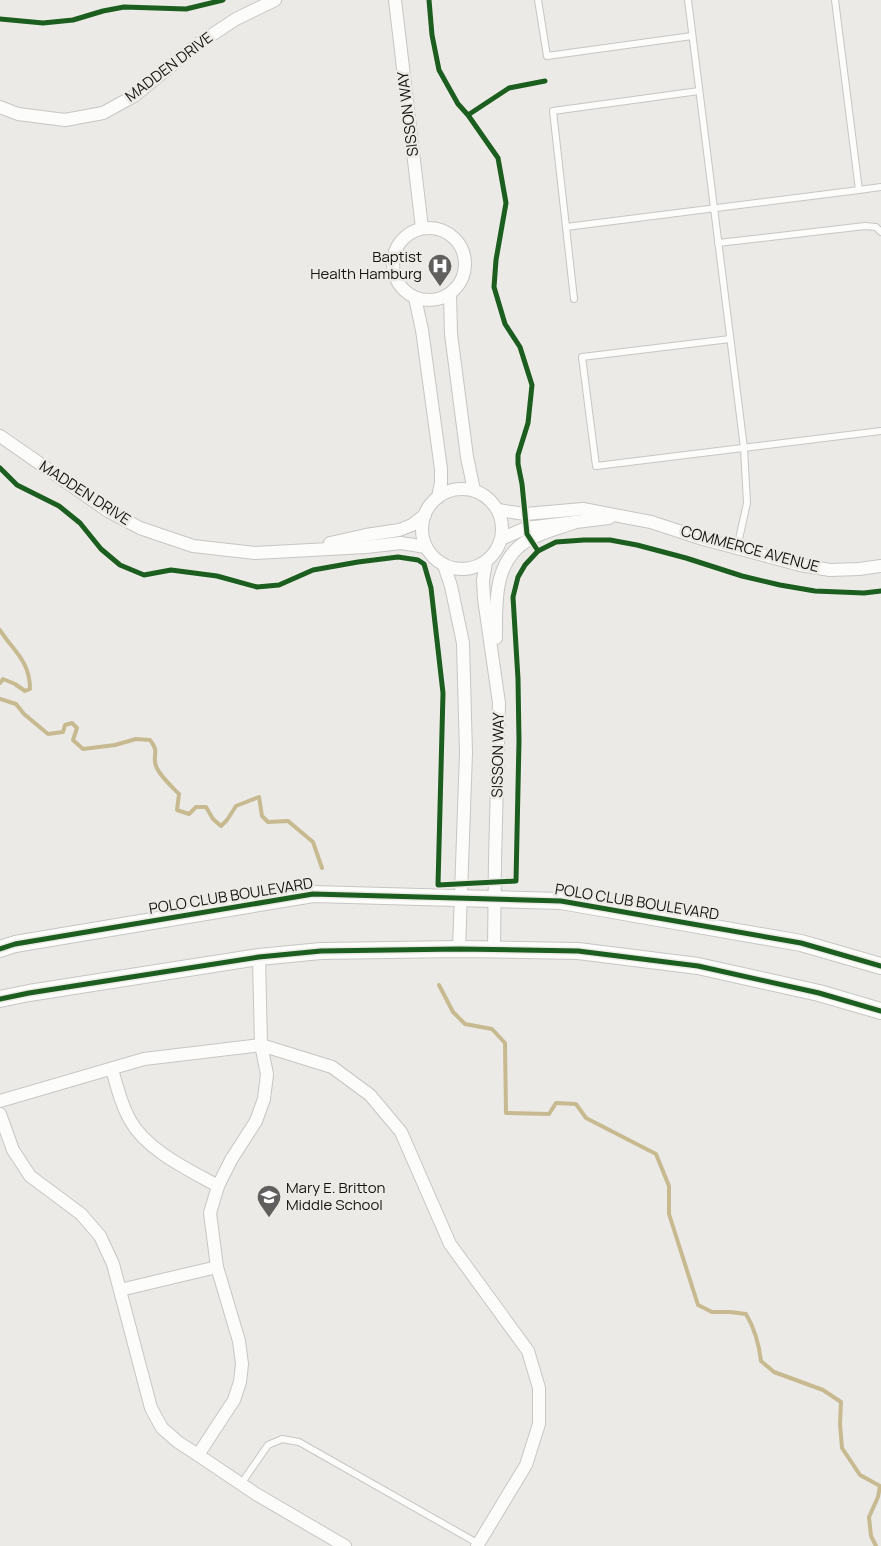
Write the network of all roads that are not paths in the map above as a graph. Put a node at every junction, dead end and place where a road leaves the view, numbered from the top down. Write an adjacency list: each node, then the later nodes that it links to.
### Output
1 (275, 0): 8 (street, MADDEN DRIVE)
2 (395, 0): 13 (street, SISSON WAY)
3 (538, 0): 6 (lane)
4 (688, 0): 6 (lane)
5 (835, 0): 10 (lane)
6 (692, 36): 7 (lane)
7 (699, 91): 11 (lane); 12 (lane)
8 (0, 107)
9 (881, 187): 10 (lane)
10 (859, 190): 11 (lane)
11 (714, 207): 12 (lane); 15 (lane)
12 (566, 227): 18 (lane)
13 (422, 228): 16 (street); 17 (street)
14 (881, 232): 15 (lane)
15 (718, 243): 19 (lane)
16 (450, 294): 17 (street); 23 (street)
17 (415, 298): 24 (street)
18 (574, 299)
19 (730, 339): 22 (lane); 22 (lane)
20 (881, 431): 22 (lane)
21 (0, 436): 32 (street, MADDEN DRIVE)
22 (744, 448): 31 (lane)
23 (474, 490): 24 (street); 25 (street)
24 (438, 497): 26 (street)
25 (498, 510): 27 (street, COMMERCE AVENUE); 29 (street)
26 (424, 515): 30 (street); 32 (street, MADDEN DRIVE)
27 (619, 517): 28 (street, COMMERCE AVENUE); 31 (street, COMMERCE AVENUE)
28 (573, 523): 29 (street, COMMERCE AVENUE); 36 (street)
29 (502, 539): 33 (street)
30 (426, 547): 32 (street, MADDEN DRIVE); 34 (street)
31 (737, 548): 35 (street, COMMERCE AVENUE)
32 (294, 551)
33 (486, 562): 34 (street); 36 (street, SISSON WAY)
34 (444, 565): 37 (street)
35 (881, 566)
36 (499, 703): 38 (street, SISSON WAY)
37 (460, 898): 38 (street, POLO CLUB BOULEVARD); 39 (street, POLO CLUB BOULEVARD); 40 (street)
38 (496, 899): 41 (street, SISSON WAY); 43 (street, POLO CLUB BOULEVARD)
39 (0, 949)
40 (458, 949): 41 (street); 42 (street)
41 (494, 950): 45 (street)
42 (259, 957): 44 (street); 46 (street)
43 (881, 966)
44 (0, 999)
45 (881, 1011)
46 (261, 1045): 47 (street); 50 (street); 55 (street)
47 (112, 1069): 48 (street); 50 (street)
48 (0, 1101)
49 (0, 1114): 52 (street)
50 (218, 1186): 51 (street)
51 (217, 1267): 52 (street); 53 (street)
52 (120, 1290): 53 (street)
53 (198, 1455): 54 (street)
54 (241, 1484): 55 (lane); 56 (street)
55 (478, 1545)
56 (345, 1546)

